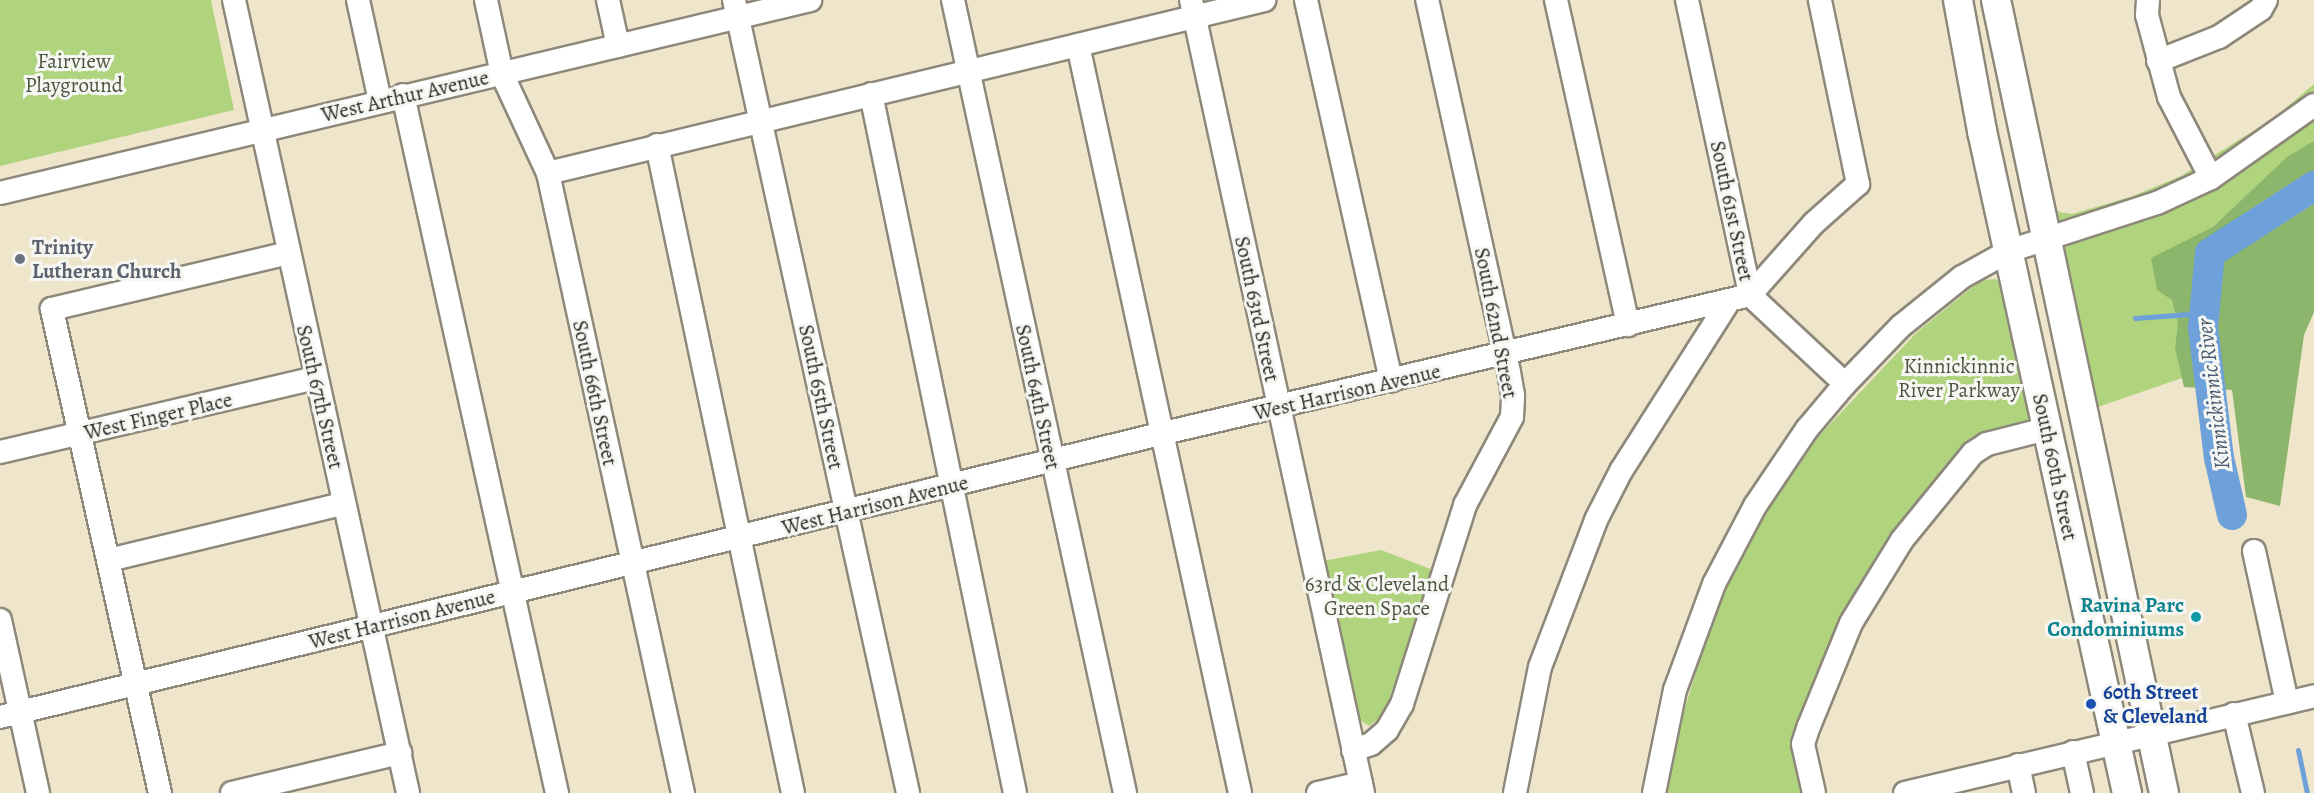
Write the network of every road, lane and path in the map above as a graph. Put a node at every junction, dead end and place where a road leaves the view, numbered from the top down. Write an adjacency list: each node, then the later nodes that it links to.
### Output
1 (234, 0): 29 (street, South 67th Street)
2 (358, 0): 26 (street)
3 (486, 0): 23 (street, South 66th Street)
4 (608, 0): 20 (street)
5 (810, 0): 17 (street, West Arthur Avenue)
6 (953, 0): 22 (street, South 64th Street)
7 (1264, 0): 18 (street)
8 (1306, 0): 41 (street)
9 (1427, 0): 39 (street, South 62nd Street)
10 (1556, 0): 38 (street)
11 (1687, 0): 37 (street, South 61st Street)
12 (1820, 0): 37 (street)
13 (1958, 0): 35 (main road, South 60th Street)
14 (1996, 0): 34 (main road, South 60th Street)
15 (2148, 0): 21 (street)
16 (2266, 0): 21 (street)
17 (736, 8): 20 (street, West Arthur Avenue); 28 (street, South 65th Street)
18 (1193, 8): 19 (street); 43 (street, South 63rd Street)
19 (1078, 45): 22 (street); 46 (street)
20 (618, 46): 23 (street, West Arthur Avenue)
21 (2158, 61): 32 (street)
22 (968, 71): 24 (street); 49 (street, South 64th Street)
23 (502, 74): 25 (street, West Arthur Avenue); 31 (street, South 66th Street)
24 (871, 94): 28 (street); 50 (street)
25 (403, 95): 26 (street, West Arthur Avenue); 57 (street)
26 (380, 101): 29 (street, West Arthur Avenue)
27 (2314, 105): 32 (street)
28 (760, 119): 30 (street); 52 (street, South 65th Street)
29 (261, 129): 33 (street, West Arthur Avenue); 36 (street, South 67th Street)
30 (657, 145): 31 (street); 53 (street)
31 (548, 173): 56 (street, South 66th Street)
32 (2211, 178): 34 (street)
33 (0, 193)
34 (2048, 235): 35 (street); 44 (main road, South 60th Street)
35 (2009, 250): 42 (street); 45 (main road, South 60th Street)
36 (288, 253): 40 (street, South 67th Street); 47 (street)
37 (1739, 298): 38 (street, West Harrison Avenue); 42 (street, South 61st Street); 84 (street)
38 (1628, 325): 39 (street, West Harrison Avenue)
39 (1505, 354): 41 (street, West Harrison Avenue); 67 (street, South 62nd Street)
40 (315, 378): 47 (street, West Finger Place); 51 (street, South 67th Street)
41 (1391, 381): 43 (street, West Harrison Avenue)
42 (1845, 384): 85 (street)
43 (1278, 409): 46 (street, West Harrison Avenue); 67 (street, South 63rd Street)
44 (2085, 420): 45 (main road); 65 (main road, South 60th Street)
45 (2046, 429): 66 (main road, South 60th Street); 86 (street)
46 (1164, 433): 49 (street, West Harrison Avenue); 82 (street)
47 (80, 435): 48 (street, West Finger Place); 55 (street)
48 (0, 452)
49 (1052, 461): 50 (street, West Harrison Avenue); 81 (street, South 64th Street)
50 (952, 485): 52 (street, West Harrison Avenue); 80 (street)
51 (344, 504): 55 (street); 59 (street, South 67th Street)
52 (846, 512): 53 (street, West Harrison Avenue); 79 (street, South 65th Street)
53 (741, 539): 56 (street, West Harrison Avenue); 78 (street)
54 (2254, 551): 62 (street)
55 (109, 560): 60 (street)
56 (632, 564): 57 (street, West Harrison Avenue); 77 (street, South 66th Street)
57 (513, 592): 59 (street, West Harrison Avenue); 76 (street)
58 (0, 620): 63 (street)
59 (372, 626): 60 (street, West Harrison Avenue); 69 (street, South 67th Street)
60 (135, 685): 63 (street, West Harrison Avenue); 73 (street)
61 (2314, 696): 62 (street)
62 (2287, 702): 64 (street)
63 (10, 714): 72 (street)
64 (2234, 714): 65 (street); 92 (street)
65 (2151, 733): 66 (street); 91 (main road, South 60th Street)
66 (2116, 741): 68 (street); 90 (main road, South 60th Street)
67 (1353, 750): 71 (street, South 63rd Street)
68 (2073, 752): 70 (street); 89 (street)
69 (400, 753): 74 (street); 75 (street, South 67th Street)
70 (2018, 765): 87 (street); 88 (street)
71 (1362, 788): 83 (street)
72 (38, 793)
73 (160, 793)
74 (232, 793)
75 (408, 793)
76 (557, 793)
77 (683, 793)
78 (793, 793)
79 (908, 793)
80 (1015, 793)
81 (1125, 793)
82 (1240, 793)
83 (1318, 793)
84 (1515, 793)
85 (1654, 793)
86 (1814, 793)
87 (1905, 793)
88 (2024, 793)
89 (2082, 793)
90 (2125, 793)
91 (2164, 793)
92 (2253, 793)

